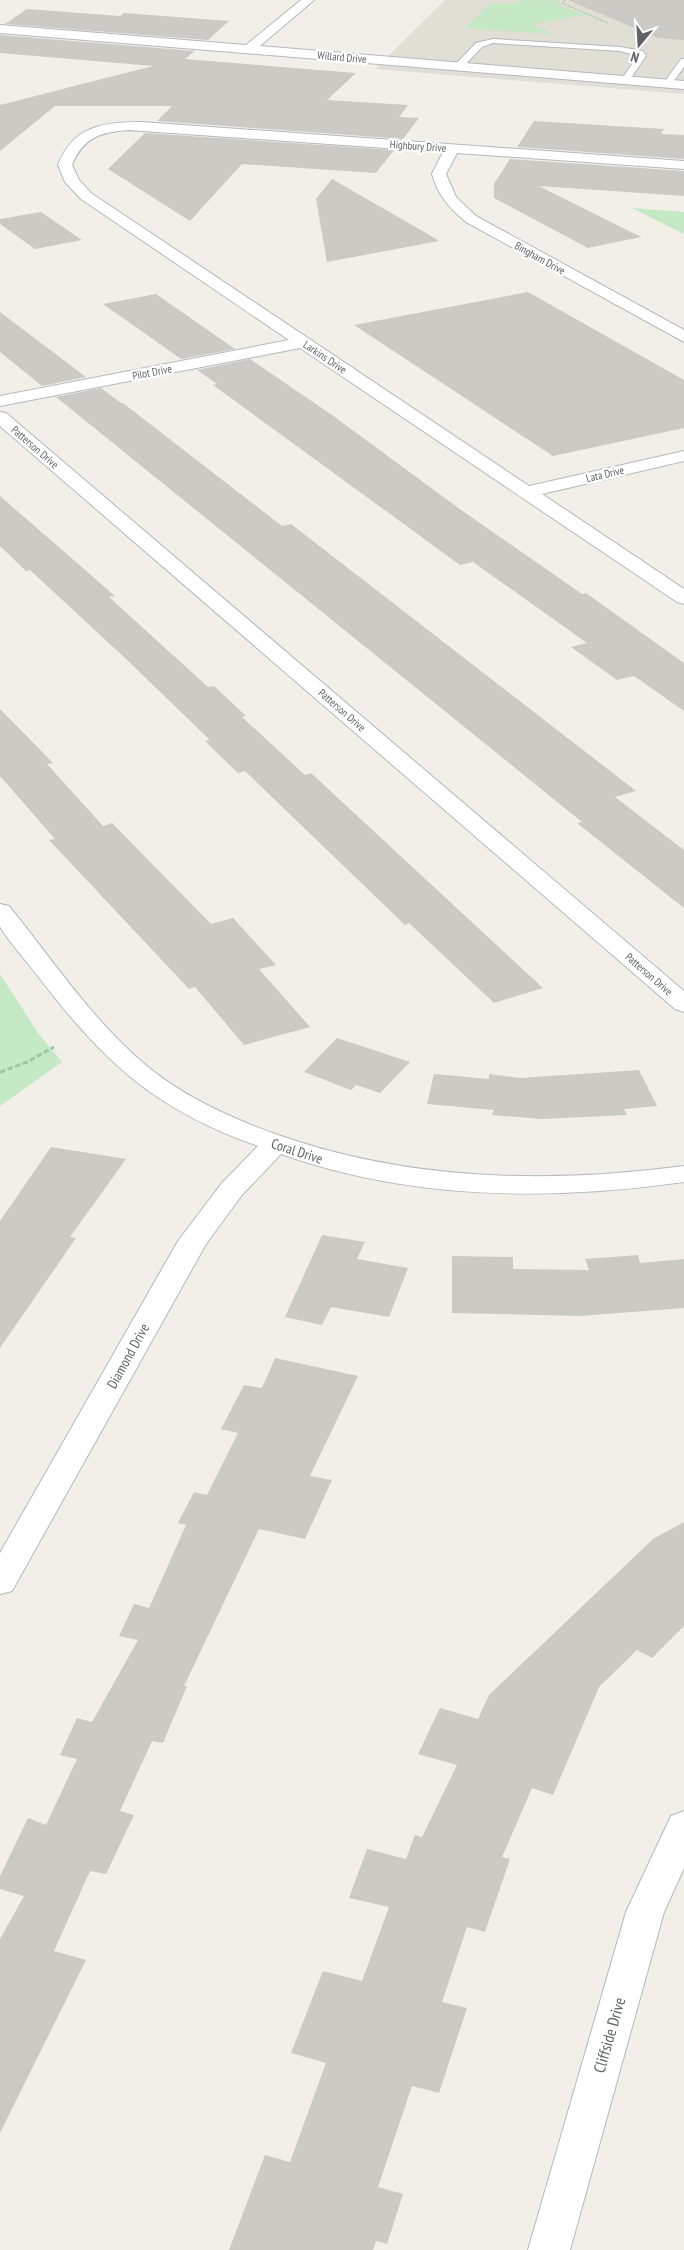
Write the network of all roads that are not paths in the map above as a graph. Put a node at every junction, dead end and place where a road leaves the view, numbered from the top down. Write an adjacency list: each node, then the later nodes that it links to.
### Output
1 (308, 0): 3 (street)
2 (0, 30): 3 (street, Willard Drive)
3 (249, 49): 5 (street, Willard Drive)
4 (684, 61): 7 (lane)
5 (458, 67): 6 (street, Willard Drive); 6 (lane)
6 (625, 80): 7 (street, Willard Drive)
7 (668, 84): 8 (street, Willard Drive)
8 (684, 85)
9 (153, 126): 10 (street, Highbury Drive); 13 (street, Larkins Drive)
10 (452, 149): 11 (street, Highbury Drive); 12 (street, Bingham Drive)
11 (684, 165)
12 (684, 337)
13 (303, 342): 14 (street, Pilot Drive); 17 (street, Larkins Drive)
14 (0, 401)
15 (0, 417): 20 (street, Patterson Drive)
16 (684, 456): 17 (street, Lata Drive)
17 (526, 492): 18 (street, Larkins Drive)
18 (684, 598)
19 (0, 911): 21 (street, Coral Drive)
20 (684, 1004)
21 (275, 1144): 22 (street, Coral Drive); 23 (street, Diamond Drive)
22 (684, 1174)
23 (0, 1582)
24 (684, 1826): 25 (street, Cliffside Drive)
25 (549, 2250)

